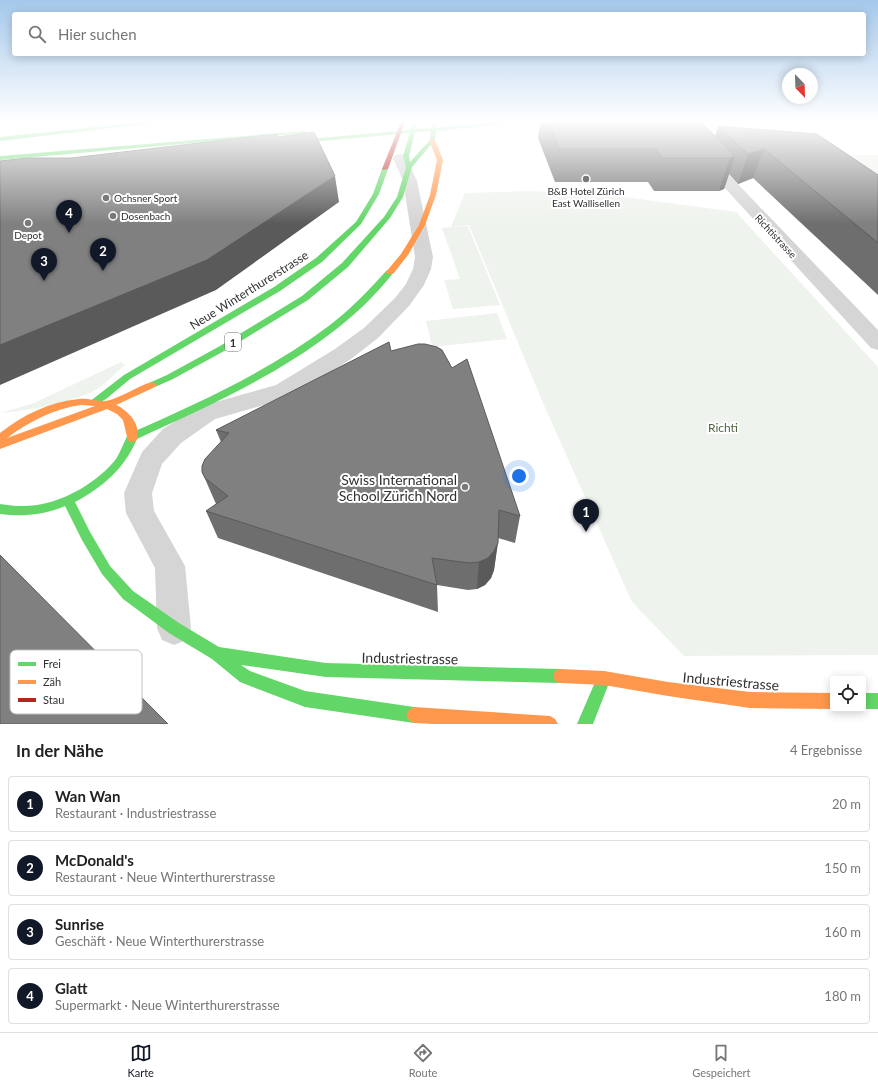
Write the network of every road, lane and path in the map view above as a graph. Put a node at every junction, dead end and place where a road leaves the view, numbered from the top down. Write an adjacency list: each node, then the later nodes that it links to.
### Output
1 (10, 156): 7 (main road)
2 (389, 156): 12 (main road, Neue Winterthurerstrasse)
3 (406, 156): 8 (main road, 1)
4 (413, 156): 8 (main road, 1)
5 (439, 156): 11 (main road)
6 (703, 156): 9 (street, Richtistrasse)
7 (0, 158)
8 (404, 163): 10 (street); 17 (main road, 1)
9 (878, 343)
10 (314, 371): 11 (street); 20 (street)
11 (232, 391): 15 (main road)
12 (94, 402): 14 (main road); 15 (main road)
13 (0, 428): 14 (main road)
14 (11, 429): 16 (main road)
15 (132, 437): 18 (main road)
16 (0, 438)
17 (0, 445)
18 (68, 500): 19 (main road); 20 (main road, Industriestrasse)
19 (0, 509)
20 (174, 628): 21 (main road, Industriestrasse)
21 (217, 654): 22 (main road, Industriestrasse); 26 (main road, Industriestrasse)
22 (604, 678): 23 (main road, Industriestrasse); 28 (main road)
23 (830, 700)
24 (866, 701): 25 (main road)
25 (878, 701)
26 (426, 720): 27 (main road, Industriestrasse)
27 (550, 724)
28 (585, 724)

